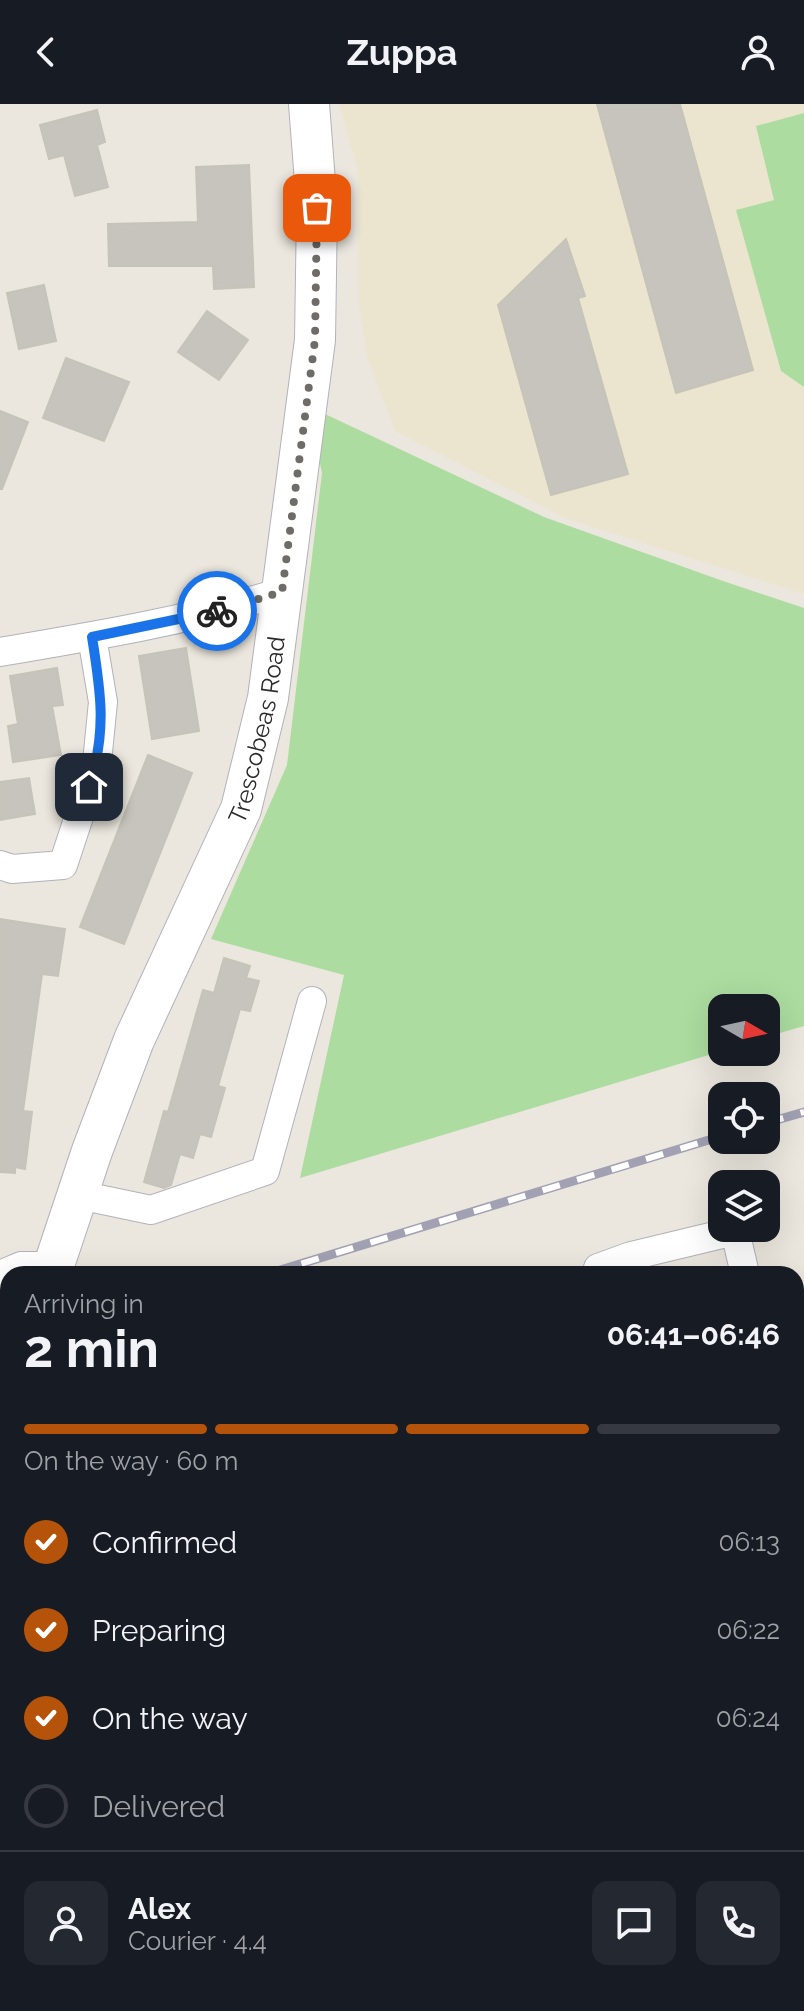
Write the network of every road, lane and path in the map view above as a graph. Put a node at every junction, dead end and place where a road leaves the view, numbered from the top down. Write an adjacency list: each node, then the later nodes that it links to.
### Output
1 (309, 104): 2 (street, Trescobeas Road)
2 (282, 592): 3 (street); 7 (street, Trescobeas Road)
3 (92, 637): 4 (street); 5 (street)
4 (0, 652)
5 (0, 865)
6 (312, 1001): 7 (street)
7 (79, 1195): 8 (street, Trescobeas Road)
8 (54, 1266)
9 (604, 1266): 10 (street)
10 (743, 1266)

